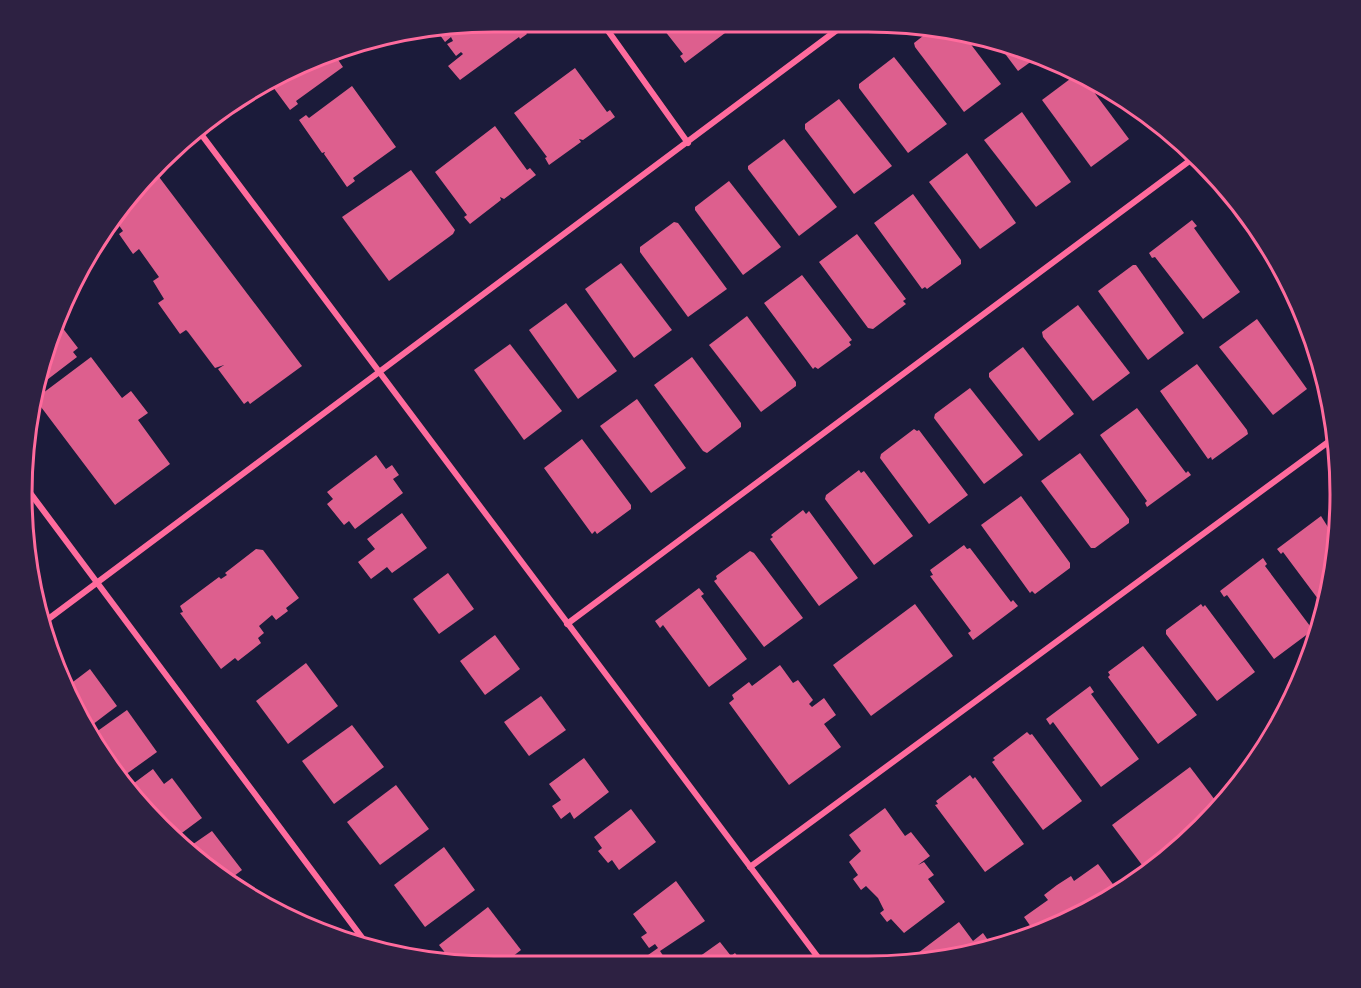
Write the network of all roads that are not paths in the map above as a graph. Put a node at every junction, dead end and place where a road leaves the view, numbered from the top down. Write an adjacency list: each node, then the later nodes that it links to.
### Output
1 (609, 32): 4 (street)
2 (834, 32): 4 (street)
3 (202, 135): 6 (street)
4 (688, 143): 6 (street)
5 (1188, 162): 11 (street)
6 (378, 373): 9 (street); 11 (street)
7 (1327, 443): 12 (street)
8 (32, 495): 9 (street)
9 (97, 582): 10 (street); 13 (street)
10 (48, 619)
11 (567, 624): 12 (street)
12 (750, 867): 14 (street)
13 (362, 937)
14 (817, 956)

